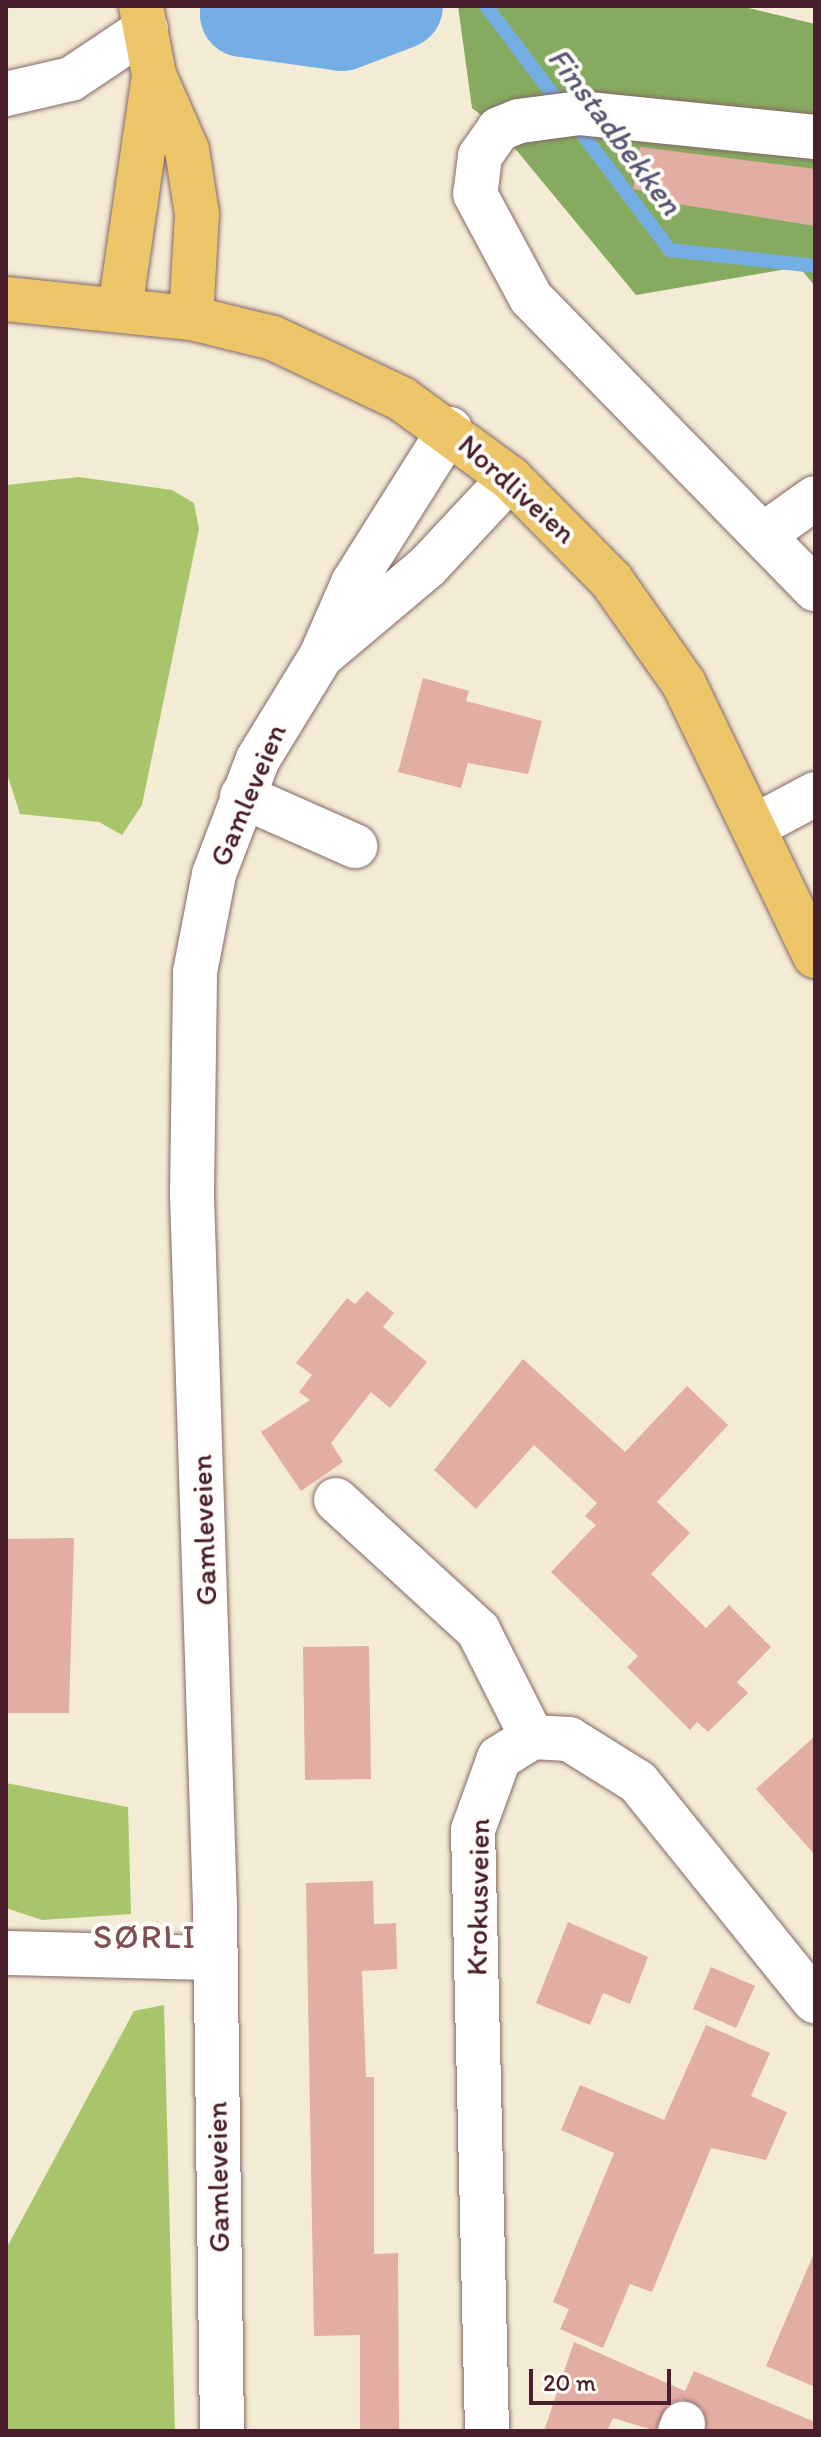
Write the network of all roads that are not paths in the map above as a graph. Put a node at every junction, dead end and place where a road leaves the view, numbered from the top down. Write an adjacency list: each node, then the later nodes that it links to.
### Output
1 (143, 18): 2 (main road); 3 (street)
2 (154, 75): 6 (main road); 7 (main road)
3 (6, 94)
4 (815, 137): 11 (street)
5 (6, 299): 6 (main road, Nordliveien)
6 (120, 309): 7 (main road, Nordliveien)
7 (191, 318): 8 (main road, Nordliveien)
8 (450, 429): 9 (main road, Nordliveien); 13 (street, Gamleveien)
9 (510, 478): 13 (street, Gamleveien); 16 (main road, Nordliveien)
10 (815, 498): 11 (street)
11 (766, 533): 12 (street)
12 (815, 589)
13 (321, 656): 15 (street, Gamleveien)
14 (815, 794): 16 (street)
15 (242, 796): 17 (street); 22 (street, Gamleveien)
16 (757, 825): 18 (main road, Nordliveien)
17 (355, 846)
18 (815, 956)
19 (336, 1500): 20 (street)
20 (532, 1737): 23 (street); 25 (street, Krokusveien)
21 (6, 1953): 22 (street)
22 (216, 1958): 24 (street, Gamleveien)
23 (815, 2001)
24 (222, 2431)
25 (487, 2431)

